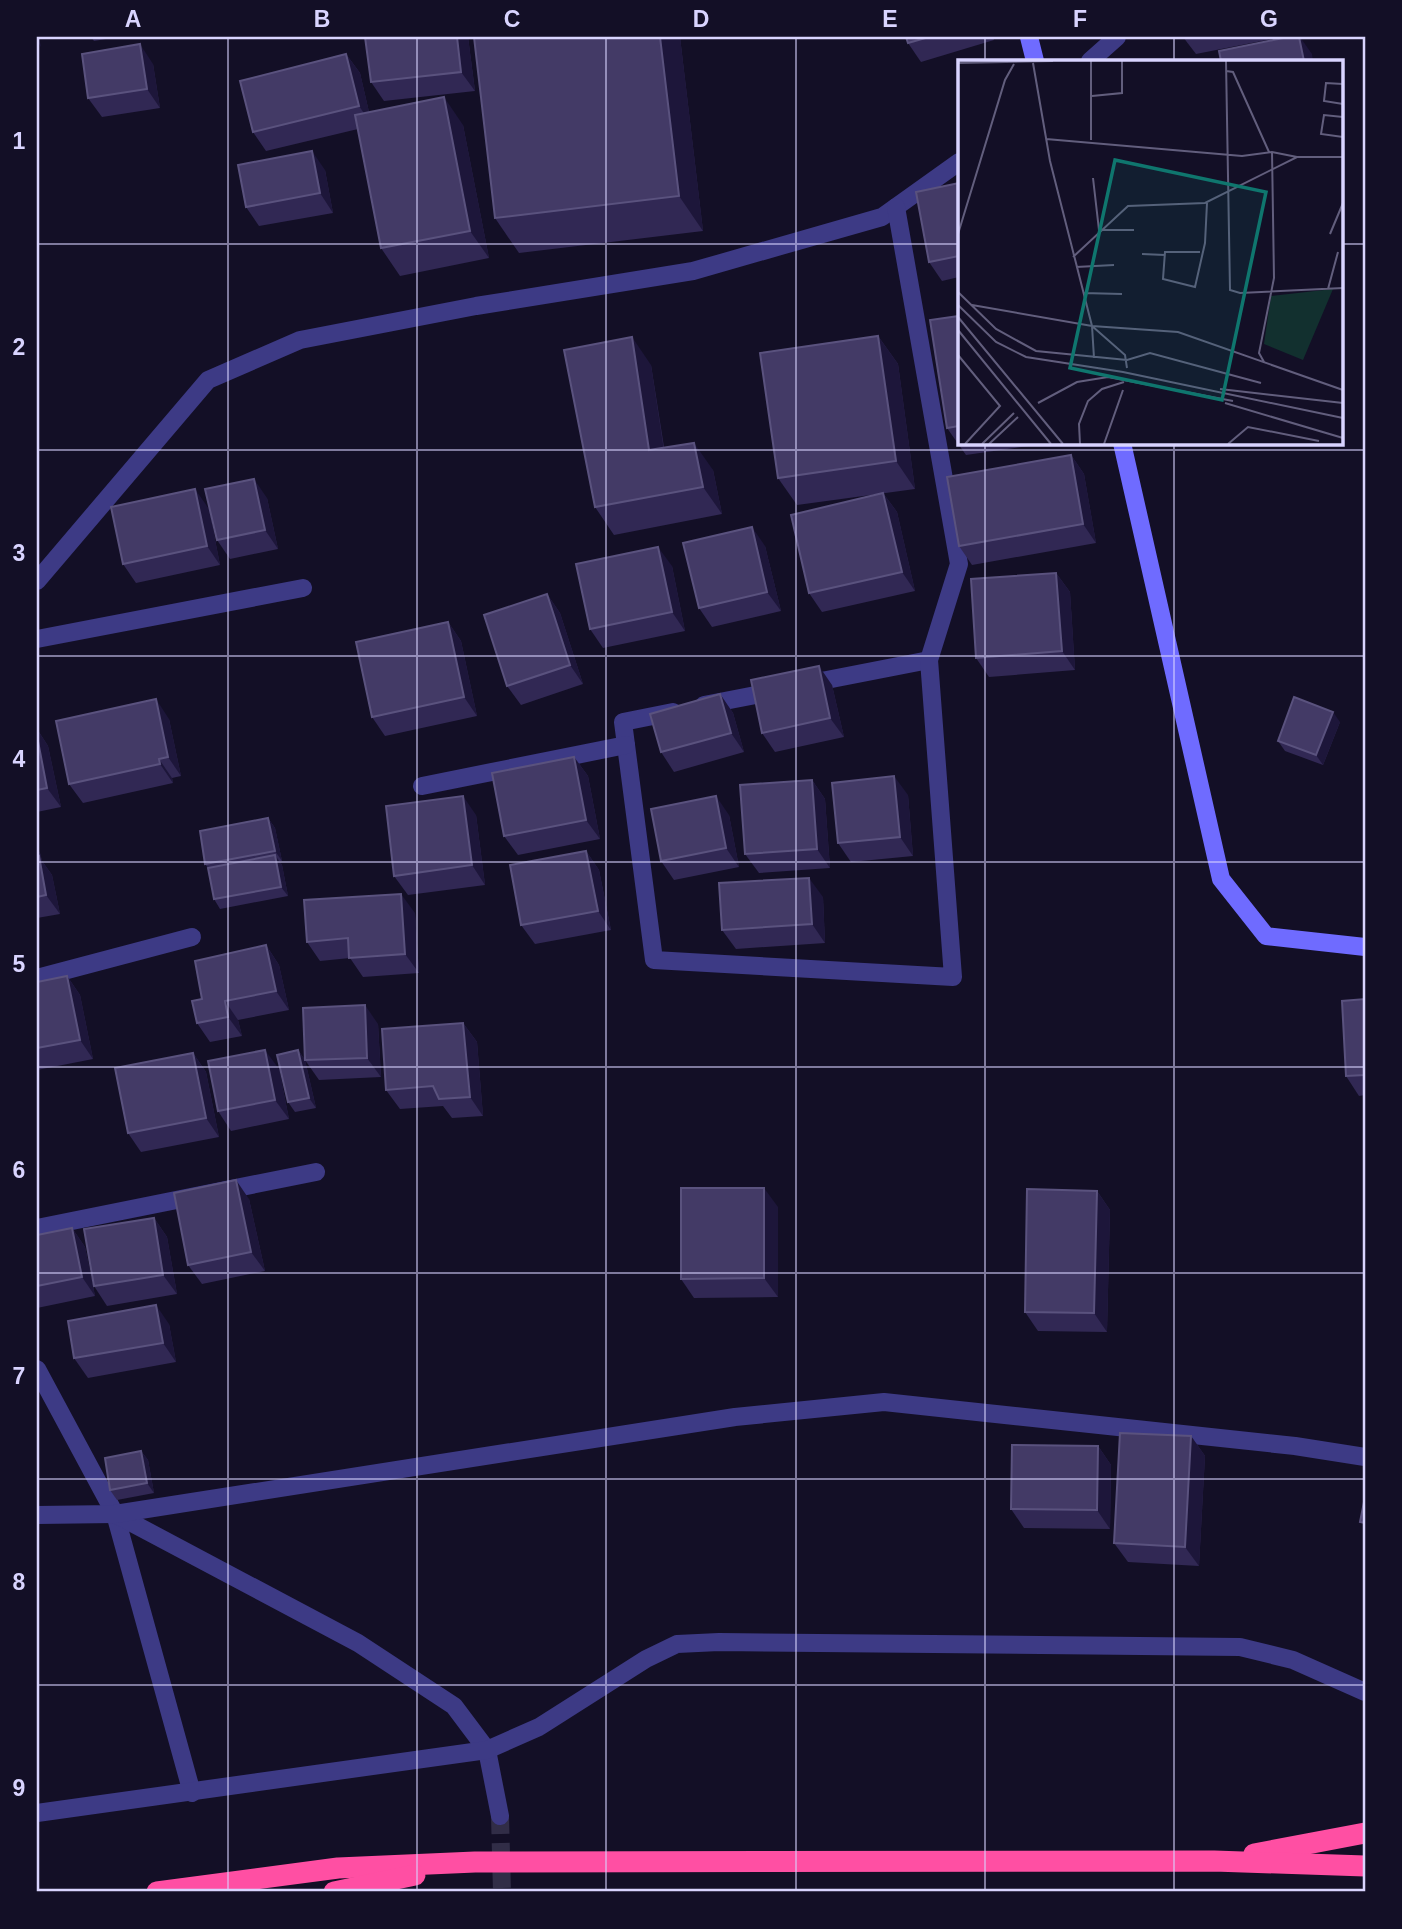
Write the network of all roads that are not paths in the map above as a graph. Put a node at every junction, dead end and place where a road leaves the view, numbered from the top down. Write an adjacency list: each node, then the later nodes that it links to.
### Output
1 (1029, 37): 3 (street)
2 (1117, 37): 4 (street)
3 (1035, 60)
4 (1091, 60)
5 (958, 163): 6 (street)
6 (896, 207): 8 (street); 11 (street)
7 (1122, 444): 15 (street)
8 (37, 581)
9 (303, 588): 10 (street)
10 (37, 639)
11 (929, 660): 12 (street); 12 (street)
12 (626, 746): 13 (street)
13 (422, 786)
14 (192, 937): 16 (street)
15 (1365, 947)
16 (37, 978)
17 (316, 1172): 18 (street)
18 (37, 1228)
19 (37, 1368): 21 (street)
20 (1365, 1457): 21 (street)
21 (115, 1514): 22 (street); 24 (street); 25 (street)
22 (37, 1515)
23 (1365, 1692): 24 (street)
24 (486, 1750): 25 (street); 27 (street)
25 (192, 1793): 26 (street)
26 (37, 1813)
27 (500, 1816)
28 (1365, 1833): 29 (highway)
29 (1214, 1861): 30 (highway); 31 (highway)
30 (475, 1862): 32 (highway); 33 (highway)
31 (1365, 1866)
32 (157, 1892)
33 (334, 1892)

